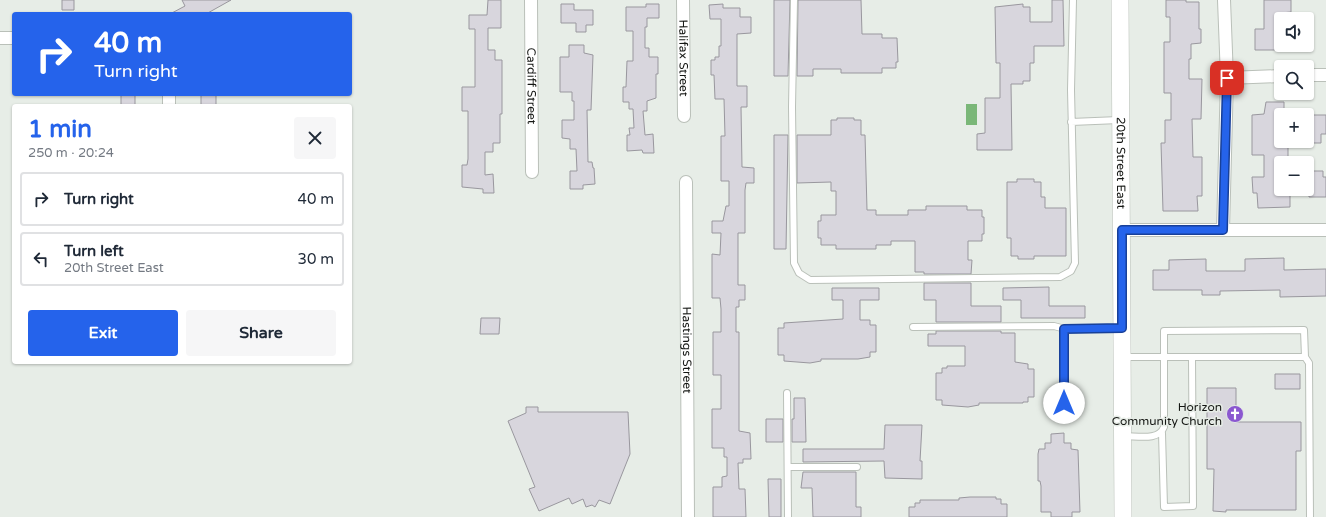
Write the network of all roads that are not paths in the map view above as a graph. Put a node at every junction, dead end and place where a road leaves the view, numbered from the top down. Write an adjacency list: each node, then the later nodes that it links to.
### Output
1 (531, 0): 16 (street, Cardiff Street)
2 (683, 0): 13 (street, Halifax Street)
3 (794, 0): 15 (lane)
4 (1073, 0): 15 (lane)
5 (1120, 0): 14 (street, 20th Street East)
6 (1224, 0): 12 (street)
7 (0, 38): 8 (street)
8 (12, 38)
9 (1314, 75): 10 (street)
10 (1326, 75)
11 (1274, 76): 12 (street)
12 (1227, 78): 19 (street)
13 (684, 116)
14 (1121, 120): 15 (lane); 18 (street, 20th Street East)
15 (1071, 122)
16 (532, 172)
17 (686, 182): 34 (street, Hastings Street)
18 (1122, 230): 19 (street); 22 (street, 20th Street East)
19 (1223, 230): 20 (street)
20 (1326, 230)
21 (913, 327): 23 (lane)
22 (1122, 328): 23 (lane); 26 (street, 20th Street East)
23 (1064, 329): 29 (lane)
24 (1164, 356): 25 (lane); 26 (lane); 27 (lane); 30 (lane)
25 (1192, 356): 27 (lane); 30 (lane)
26 (1122, 357): 31 (street, 20th Street East)
27 (1305, 357): 37 (lane)
28 (787, 393): 32 (lane)
29 (1064, 403)
30 (1162, 433): 31 (lane)
31 (1123, 436): 36 (street, 20th Street East)
32 (788, 467): 33 (lane); 35 (lane)
33 (857, 467)
34 (688, 517)
35 (788, 517)
36 (1123, 517)
37 (1310, 517)

